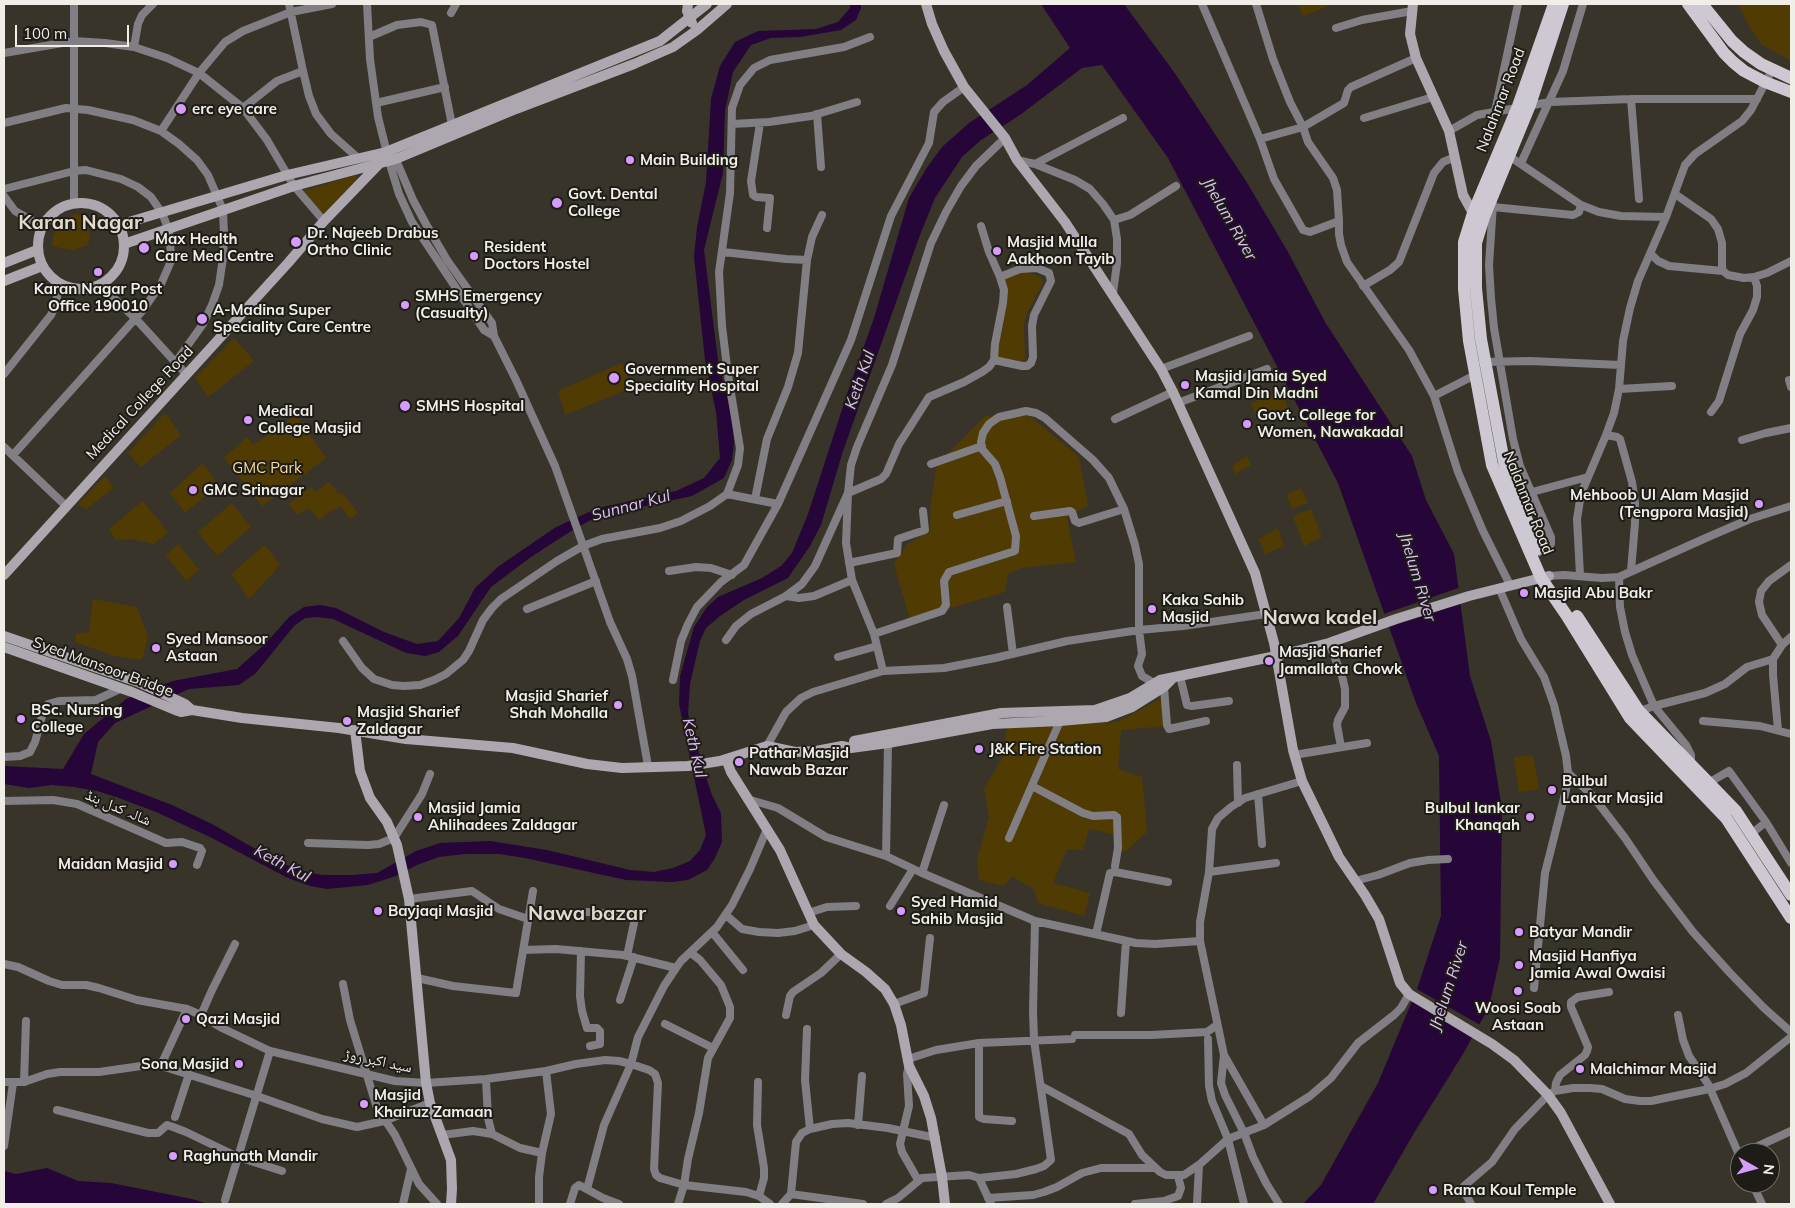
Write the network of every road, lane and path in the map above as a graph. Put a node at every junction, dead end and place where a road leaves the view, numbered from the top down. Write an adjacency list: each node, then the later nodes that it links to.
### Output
1 (74, 4): 27 (street)
2 (153, 4): 28 (street)
3 (332, 4): 19 (street)
4 (367, 4): 25 (street)
5 (456, 4): 20 (street)
6 (688, 4): 21 (main road)
7 (726, 4): 22 (main road)
8 (926, 4): 37 (main road)
9 (1202, 4): 60 (street)
10 (1256, 4): 56 (street)
11 (1518, 4): 48 (street)
12 (1554, 4): 45 (main road, Nalahmar Road)
13 (1563, 4): 45 (main road, Nalahmar Road)
14 (1583, 4): 43 (street)
15 (1688, 4): 35 (main road)
16 (1702, 4): 31 (main road)
17 (702, 5): 21 (main road); 22 (main road)
18 (1412, 7): 23 (street); 30 (main road)
19 (290, 8): 32 (street); 33 (street)
20 (451, 13)
21 (689, 19): 24 (main road); 55 (main road)
22 (708, 21): 24 (main road)
23 (1336, 28)
24 (697, 30): 62 (main road)
25 (369, 37): 36 (street); 44 (street)
26 (870, 37): 54 (street)
27 (74, 41): 28 (street); 29 (street); 46 (street)
28 (134, 47): 33 (street)
29 (4, 53)
30 (1416, 58): 39 (main road); 56 (street)
31 (1772, 70): 34 (main road); 35 (street)
32 (303, 71): 47 (street); 64 (street)
33 (199, 73): 47 (street); 57 (street)
34 (1791, 78)
35 (1765, 82): 38 (main road); 41 (street)
36 (445, 87): 44 (street); 55 (street)
37 (964, 87): 59 (main road); 141 (street)
38 (1791, 92)
39 (1433, 97): 51 (street); 58 (main road)
40 (1631, 99): 41 (street); 43 (street); 77 (street)
41 (1757, 99): 74 (street)
42 (857, 102): 49 (street)
43 (1550, 102): 45 (street); 67 (street)
44 (376, 103): 62 (street)
45 (1524, 106): 48 (street); 61 (main road, Nalahmar Road); 80 (main road, Nalahmar Road)
46 (74, 108): 52 (street); 57 (street); 69 (street)
47 (243, 108): 70 (street)
48 (1495, 111): 58 (street)
49 (817, 114): 53 (street); 68 (street)
50 (1123, 118): 66 (street)
51 (1364, 118)
52 (4, 123)
53 (760, 123): 54 (street); 92 (street)
54 (732, 124): 95 (street)
55 (452, 125): 62 (main road)
56 (1303, 127): 60 (street); 87 (street)
57 (161, 131): 76 (street)
58 (1449, 131): 63 (main road)
59 (1003, 135): 65 (main road); 137 (street)
60 (1260, 139): 87 (street)
61 (1509, 156): 67 (street); 80 (main road, Nalahmar Road)
62 (389, 157): 64 (main road); 71 (main road); 86 (main road, Medical College Road); 148 (street)
63 (1455, 157): 80 (main road); 107 (street)
64 (358, 158): 70 (main road)
65 (1017, 160): 66 (street); 108 (main road)
66 (1035, 164): 85 (street)
67 (1521, 164): 79 (street)
68 (821, 167)
69 (74, 171): 73 (street); 78 (street); 82 (street)
70 (287, 174): 71 (street); 76 (main road)
71 (294, 186): 81 (main road); 86 (street)
72 (1176, 186): 85 (street)
73 (4, 189)
74 (1675, 194): 84 (street); 101 (street)
75 (4, 196): 88 (street)
76 (217, 196): 81 (street); 82 (main road)
77 (1639, 199)
78 (74, 202): 88 (main road); 89 (main road)
79 (1581, 204): 80 (street); 84 (street)
80 (1486, 208): 113 (main road, Nalahmar Road); 114 (street)
81 (223, 210): 91 (main road); 112 (street)
82 (162, 213): 89 (main road); 91 (street)
83 (822, 215): 97 (street)
84 (1666, 217): 96 (street)
85 (1114, 220): 108 (street)
86 (324, 221): 119 (main road, Medical College Road)
87 (1339, 221): 107 (street)
88 (42, 226): 94 (main road)
89 (119, 226): 93 (main road)
90 (982, 226): 102 (street)
91 (168, 228): 93 (main road); 109 (street)
92 (767, 228)
93 (124, 244): 106 (main road)
94 (37, 250): 99 (main road); 100 (main road)
95 (723, 252): 97 (street); 138 (street)
96 (1651, 254): 101 (street); 115 (street)
97 (807, 260): 139 (street)
98 (1791, 261): 103 (street)
99 (4, 263)
100 (42, 266): 104 (main road); 105 (main road)
101 (1724, 272): 103 (street)
102 (1000, 277): 111 (street); 111 (street)
103 (1754, 277): 126 (street)
104 (4, 281)
105 (59, 284): 106 (main road); 116 (street)
106 (100, 285): 109 (street)
107 (1363, 286): 124 (street)
108 (1113, 293): 117 (main road)
109 (136, 319): 112 (street); 133 (street)
110 (1249, 336): 117 (street)
111 (994, 360): 137 (street)
112 (175, 362): 119 (street)
113 (1479, 362): 114 (street); 120 (main road, Nalahmar Road); 149 (main road, Nalahmar Road)
114 (1500, 362): 115 (street); 136 (street)
115 (1621, 365): 122 (street)
116 (5, 369)
117 (1162, 369): 123 (main road)
118 (1267, 369): 125 (street)
119 (186, 374): 142 (main road, Medical College Road)
120 (1475, 375): 124 (street); 157 (main road, Nalahmar Road)
121 (1672, 386): 122 (street)
122 (1620, 389): 129 (street)
123 (1173, 392): 125 (main road); 127 (street)
124 (1434, 396): 161 (street)
125 (1178, 403): 166 (main road)
126 (1711, 412)
127 (1115, 419)
128 (1791, 428): 130 (street)
129 (1606, 436): 135 (street); 153 (street)
130 (1742, 440)
131 (982, 446): 134 (street); 140 (street); 144 (street)
132 (4, 447): 133 (street)
133 (13, 455): 142 (street)
134 (931, 464)
135 (1588, 477): 136 (street); 156 (street)
136 (1532, 492): 149 (street)
137 (848, 493): 150 (street); 163 (street)
138 (727, 494): 139 (street); 148 (street)
139 (754, 499): 141 (street)
140 (1007, 501): 146 (street); 168 (street)
141 (778, 504): 155 (street)
142 (66, 506): 154 (main road, Medical College Road)
143 (1791, 506): 153 (street)
144 (1124, 509): 147 (street); 167 (street)
145 (923, 511): 150 (street)
146 (957, 515)
147 (1034, 516)
148 (583, 546): 160 (street); 172 (street)
149 (1539, 552): 157 (main road, Nalahmar Road)
150 (849, 563): 159 (street)
151 (1791, 565): 174 (street)
152 (669, 571): 155 (street)
153 (1631, 571): 158 (street)
154 (4, 573)
155 (732, 575): 183 (street)
156 (1580, 575): 157 (street); 158 (street)
157 (1545, 577): 161 (main road); 190 (main road, Nalahmar Road)
158 (1619, 577): 189 (street)
159 (852, 580): 163 (street); 168 (street)
160 (596, 581): 165 (street); 207 (street)
161 (1510, 585): 162 (main road)
162 (1498, 588): 173 (main road); 208 (street)
163 (786, 596): 171 (street)
164 (1007, 607): 177 (street)
165 (527, 609)
166 (1266, 614): 167 (street); 178 (main road)
167 (1139, 630): 177 (street); 184 (street)
168 (874, 634): 175 (street)
169 (4, 636): 188 (main road, Syed Mansoor Bridge)
170 (1791, 637): 174 (street)
171 (726, 640)
172 (343, 641)
173 (1329, 643): 178 (main road); 201 (street)
174 (1782, 645): 180 (street)
175 (877, 646): 179 (street); 181 (street)
176 (4, 647): 186 (main road, Syed Mansoor Bridge)
177 (1013, 654): 181 (street)
178 (1276, 656): 182 (main road); 202 (main road)
179 (838, 657)
180 (1773, 659): 189 (street); 195 (street)
181 (883, 671): 199 (street)
182 (1177, 677): 184 (main road); 185 (main road); 187 (street)
183 (673, 680)
184 (1154, 683): 200 (main road)
185 (1164, 687): 191 (main road); 192 (street)
186 (127, 690): 188 (main road, Syed Mansoor Bridge); 203 (street)
187 (1229, 701)
188 (177, 705): 194 (main road)
189 (1654, 706): 190 (street); 205 (street)
190 (1635, 714): 205 (main road, Nalahmar Road); 244 (main road, Nalahmar Road)
191 (1060, 721): 197 (main road); 212 (street)
192 (1206, 722)
193 (1703, 722): 195 (street)
194 (355, 730): 207 (main road); 221 (main road)
195 (1778, 730): 196 (street)
196 (1791, 734)
197 (888, 743): 200 (main road); 225 (street)
198 (1367, 743): 201 (street)
199 (767, 746): 200 (main road); 204 (main road)
200 (842, 746)
201 (1341, 747): 202 (street)
202 (1294, 755): 210 (main road)
203 (4, 757)
204 (723, 760): 207 (main road); 214 (main road)
205 (1691, 764): 211 (main road, Nalahmar Road)
206 (1237, 765): 216 (street)
207 (648, 766)
208 (1568, 773): 264 (street); 278 (street)
209 (430, 774): 221 (street)
210 (1302, 781): 213 (street); 234 (main road)
211 (1710, 782): 218 (street); 220 (main road, Nalahmar Road)
212 (1032, 786): 222 (street); 230 (street)
213 (1258, 794): 216 (street); 224 (street)
214 (747, 799): 219 (main road); 225 (street)
215 (4, 800): 229 (street, شالہ کدل بنڈ)
216 (1238, 802): 232 (street)
217 (944, 805): 233 (street)
218 (1766, 822): 220 (street); 228 (street)
219 (768, 829): 242 (main road); 243 (street)
220 (1751, 834): 238 (main road, Nalahmar Road)
221 (394, 838): 223 (street); 237 (main road)
222 (1009, 838)
223 (308, 843)
224 (1262, 844)
225 (886, 856): 231 (street)
226 (1448, 859): 234 (street)
227 (1276, 863): 232 (street)
228 (1791, 863)
229 (197, 865)
230 (1115, 866)
231 (913, 869): 233 (street); 240 (street)
232 (1209, 872): 252 (street)
233 (922, 873): 246 (street)
234 (1355, 881): 266 (main road)
235 (1168, 882): 249 (street)
236 (533, 891): 245 (street)
237 (408, 895): 245 (street); 262 (main road)
238 (1791, 895)
239 (856, 906): 242 (street)
240 (890, 906)
241 (587, 912): 258 (street)
242 (808, 913): 247 (main road)
243 (726, 915): 247 (street); 248 (street)
244 (1791, 918)
245 (528, 919): 254 (street)
246 (1034, 921): 249 (street); 281 (street)
247 (814, 925): 257 (main road)
248 (712, 932): 256 (street); 261 (street)
249 (1096, 934): 251 (street)
250 (930, 938): 268 (street)
251 (1126, 941): 252 (street); 270 (street)
252 (1200, 941): 276 (street)
253 (234, 944): 271 (street)
254 (523, 950): 255 (street); 262 (street)
255 (581, 951): 258 (street); 283 (street)
256 (691, 953): 260 (street); 284 (street)
257 (841, 954): 268 (main road); 272 (street)
258 (631, 957): 260 (street); 267 (street)
259 (4, 964): 269 (street, سید اکبر روڑ)
260 (676, 968): 288 (street)
261 (743, 970)
262 (417, 978): 299 (main road)
263 (343, 984): 292 (street)
264 (1534, 988)
265 (1609, 992): 302 (street)
266 (1409, 994): 302 (main road); 310 (street)
267 (620, 1000)
268 (894, 1004): 287 (main road)
269 (187, 1009): 271 (street, سید اکبر روڑ); 289 (street)
270 (1121, 1013)
271 (201, 1015): 285 (street, سید اکبر روڑ)
272 (786, 1015)
273 (1678, 1015): 301 (street)
274 (26, 1021): 296 (street)
275 (664, 1024): 284 (street)
276 (1217, 1025): 281 (street); 286 (street)
277 (807, 1028): 311 (street)
278 (1791, 1032)
279 (1791, 1037): 301 (street)
280 (1208, 1039): 318 (street)
281 (1034, 1040): 282 (street); 300 (street)
282 (979, 1043): 287 (street); 308 (street)
283 (590, 1046)
284 (713, 1048): 332 (street)
285 (270, 1050): 292 (street, سید اکبر روڑ); 303 (street)
286 (1224, 1055): 310 (street); 314 (street)
287 (908, 1062): 312 (street); 317 (main road)
288 (631, 1064): 290 (street, سید اکبر روڑ); 332 (street, سید اکبر روڑ); 333 (street)
289 (161, 1065): 291 (street); 296 (street)
290 (546, 1070): 294 (street, سید اکبر روڑ); 322 (street)
291 (189, 1074): 303 (street); 306 (street)
292 (367, 1074): 299 (street, سید اکبر روڑ); 307 (street)
293 (862, 1076): 309 (street)
294 (486, 1079): 299 (street, سید اکبر روڑ); 315 (street)
295 (4, 1082): 298 (street)
296 (24, 1082): 298 (street)
297 (758, 1082): 335 (street)
298 (12, 1083): 321 (street)
299 (426, 1084): 304 (main road)
300 (1041, 1086): 325 (street); 330 (street)
301 (1709, 1089): 302 (street); 319 (street)
302 (1552, 1093): 354 (street); 355 (main road)
303 (257, 1096): 307 (street); 323 (street)
304 (430, 1103): 307 (street); 316 (main road)
305 (58, 1110): 323 (street)
306 (175, 1117)
307 (384, 1121): 326 (street)
308 (1012, 1121)
309 (858, 1125): 311 (street); 312 (street)
310 (1264, 1125): 314 (street)
311 (810, 1129): 334 (street)
312 (903, 1131): 317 (street); 331 (street)
313 (1791, 1131): 320 (street)
314 (1244, 1133): 318 (street); 353 (street)
315 (492, 1134): 316 (street); 322 (street)
316 (442, 1135): 340 (main road)
317 (936, 1138): 328 (main road)
318 (1228, 1139): 324 (street); 352 (street)
319 (1734, 1143)
320 (1766, 1143)
321 (4, 1146)
322 (542, 1153): 341 (street)
323 (238, 1157): 327 (street); 336 (street)
324 (1199, 1165): 329 (street); 351 (street)
325 (1155, 1168): 329 (street); 337 (street)
326 (411, 1169): 338 (street); 339 (street)
327 (282, 1171)
328 (942, 1176): 330 (street); 331 (street); 349 (main road)
329 (1178, 1176): 350 (street)
330 (979, 1178): 337 (street)
331 (918, 1180): 348 (street)
332 (684, 1185): 335 (street); 344 (street)
333 (587, 1189): 342 (street); 343 (street)
334 (791, 1194): 346 (street); 347 (street)
335 (759, 1196): 345 (street)
336 (225, 1200)
337 (990, 1201)
338 (404, 1204)
339 (437, 1204)
340 (451, 1204)
341 (539, 1204)
342 (570, 1204)
343 (619, 1204)
344 (678, 1204)
345 (770, 1204)
346 (782, 1204)
347 (858, 1204)
348 (886, 1204)
349 (944, 1204)
350 (1135, 1204)
351 (1197, 1204)
352 (1244, 1204)
353 (1279, 1204)
354 (1470, 1204)
355 (1610, 1204)

